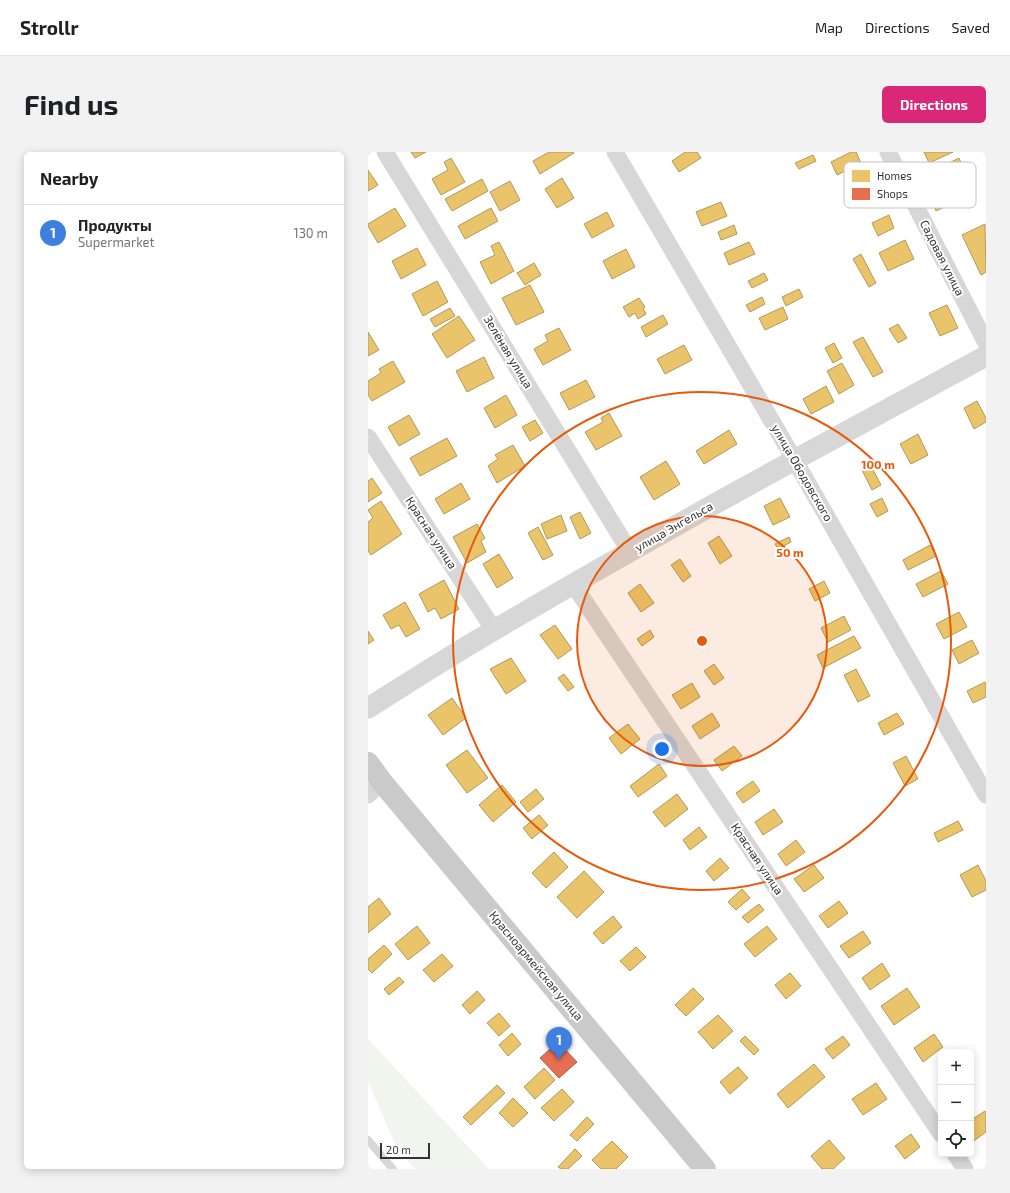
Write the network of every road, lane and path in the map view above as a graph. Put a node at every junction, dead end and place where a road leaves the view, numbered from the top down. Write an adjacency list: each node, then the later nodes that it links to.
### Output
1 (385, 152): 10 (street, Зелёная улица)
2 (615, 152): 9 (street, улица Ободовского)
3 (888, 152): 4 (street, Садовая улица)
4 (893, 162)
5 (917, 208): 6 (street, Садовая улица)
6 (986, 343)
7 (986, 356): 9 (street, улица Энгельса)
8 (368, 437): 12 (street, Красная улица)
9 (794, 459): 10 (street, улица Энгельса); 16 (street, улица Ободовского)
10 (630, 552): 11 (street, улица Энгельса)
11 (573, 584): 12 (street, улица Энгельса); 17 (street, Красная улица)
12 (494, 630): 13 (street, улица Энгельса)
13 (368, 708)
14 (368, 763): 15 (main road, Красноармейская улица)
15 (375, 789): 21 (main road, Красноармейская улица)
16 (986, 795)
17 (938, 1130)
18 (368, 1140): 20 (lane)
19 (956, 1157): 22 (street)
20 (393, 1169)
21 (705, 1169)
22 (965, 1169)

